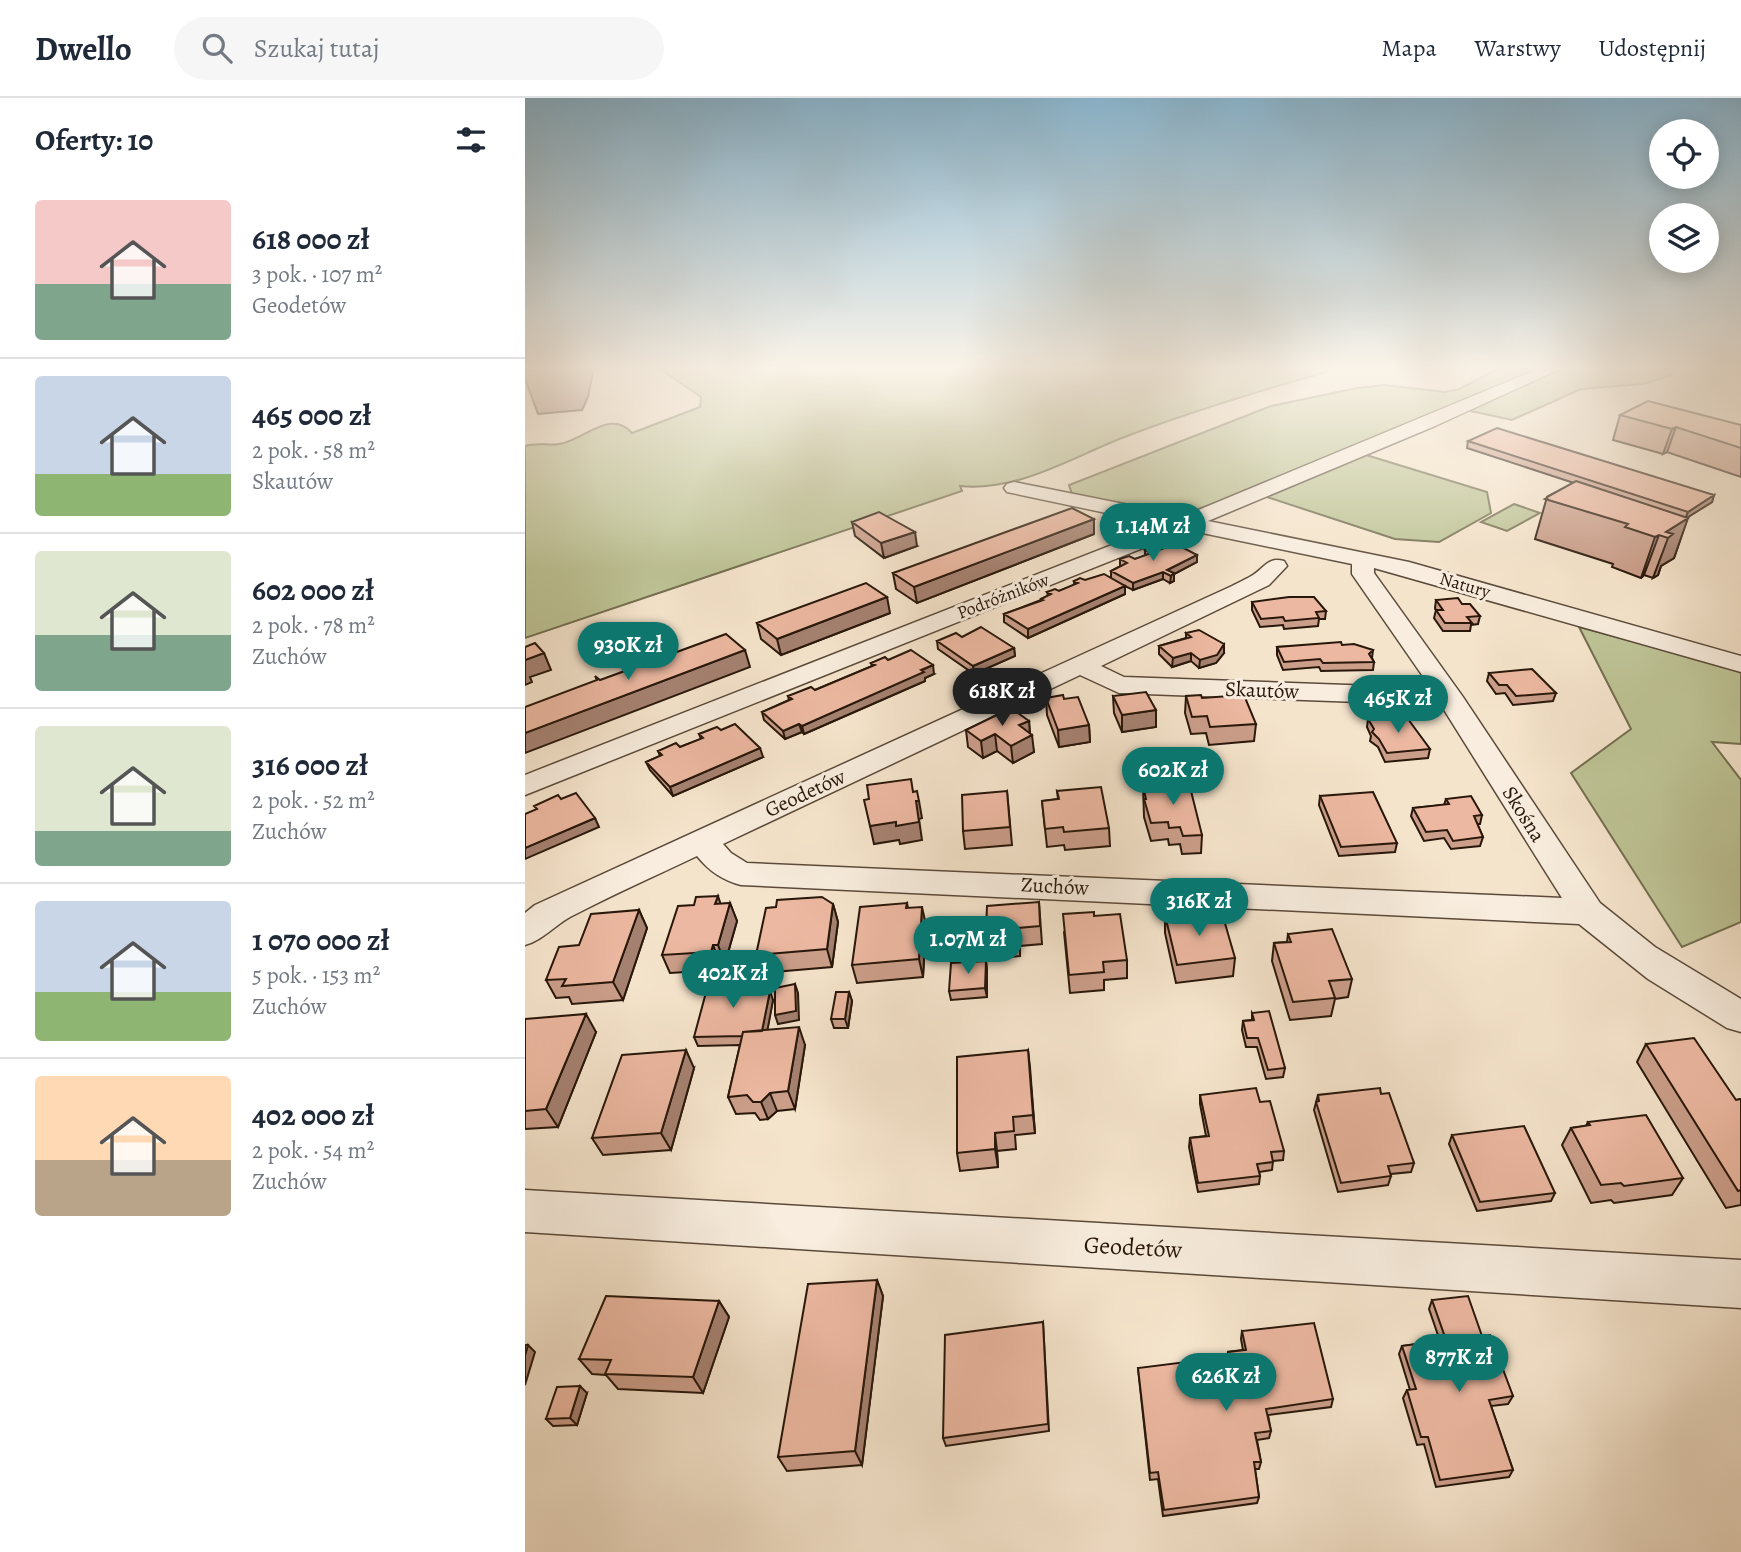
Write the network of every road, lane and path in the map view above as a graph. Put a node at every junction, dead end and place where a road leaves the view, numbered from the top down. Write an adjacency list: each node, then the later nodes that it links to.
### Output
1 (1400, 435): 3 (street, Podróżników)
2 (1014, 488): 3 (street, Natury)
3 (1184, 524): 4 (street, Natury); 9 (street, Podróżników)
4 (1363, 560): 6 (street, Natury); 8 (street, Skośna)
5 (1276, 566): 7 (street, Geodetów)
6 (1741, 664)
7 (1079, 665): 8 (street, Skautów); 10 (street, Geodetów)
8 (1450, 697): 11 (street, Skośna)
9 (525, 786)
10 (703, 841): 11 (street, Zuchów); 12 (street, Geodetów)
11 (1588, 912): 13 (street, Skośna)
12 (525, 932)
13 (1741, 1017)
14 (525, 1211): 15 (street, Geodetów)
15 (1741, 1283)

